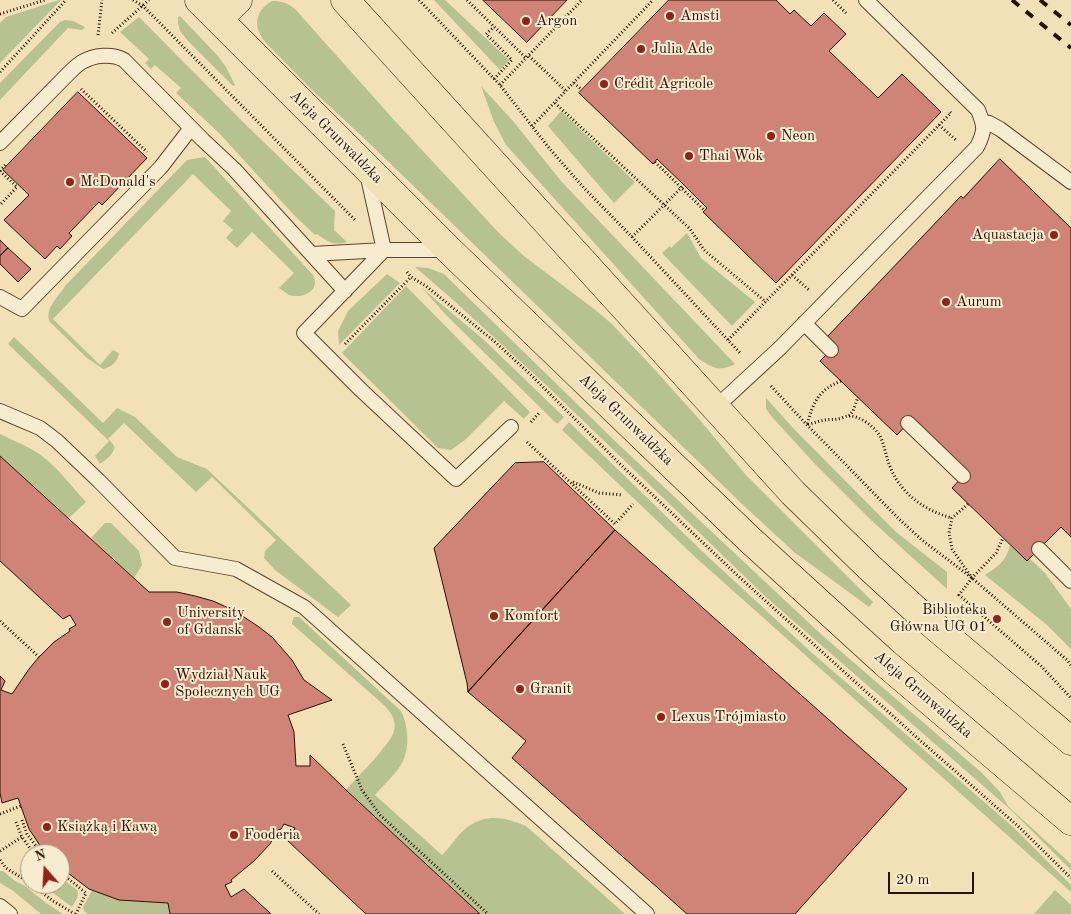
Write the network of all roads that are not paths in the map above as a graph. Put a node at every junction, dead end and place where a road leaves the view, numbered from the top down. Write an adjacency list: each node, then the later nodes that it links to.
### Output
1 (199, 0): 5 (main road, Aleja Grunwaldzka)
2 (238, 0): 5 (main road)
3 (345, 0): 18 (main road)
4 (866, 0): 6 (lane)
5 (218, 19): 9 (main road, Aleja Grunwaldzka)
6 (982, 122): 10 (lane); 16 (lane)
7 (191, 128): 8 (lane); 13 (lane); 15 (lane)
8 (0, 143)
9 (365, 166): 11 (lane); 12 (main road, Aleja Grunwaldzka)
10 (1071, 182)
11 (384, 250): 12 (lane); 13 (lane); 14 (lane)
12 (449, 250): 26 (main road, Aleja Grunwaldzka)
13 (312, 254): 14 (lane)
14 (345, 291): 21 (lane)
15 (0, 297)
16 (804, 323): 17 (lane); 18 (lane)
17 (831, 350)
18 (715, 408): 25 (main road)
19 (0, 411): 29 (lane)
20 (908, 423): 22 (lane)
21 (510, 428)
22 (963, 476)
23 (1039, 549): 24 (lane)
24 (1071, 581)
25 (1071, 741)
26 (1071, 821)
27 (0, 906): 28 (lane)
28 (10, 914)
29 (648, 914)

